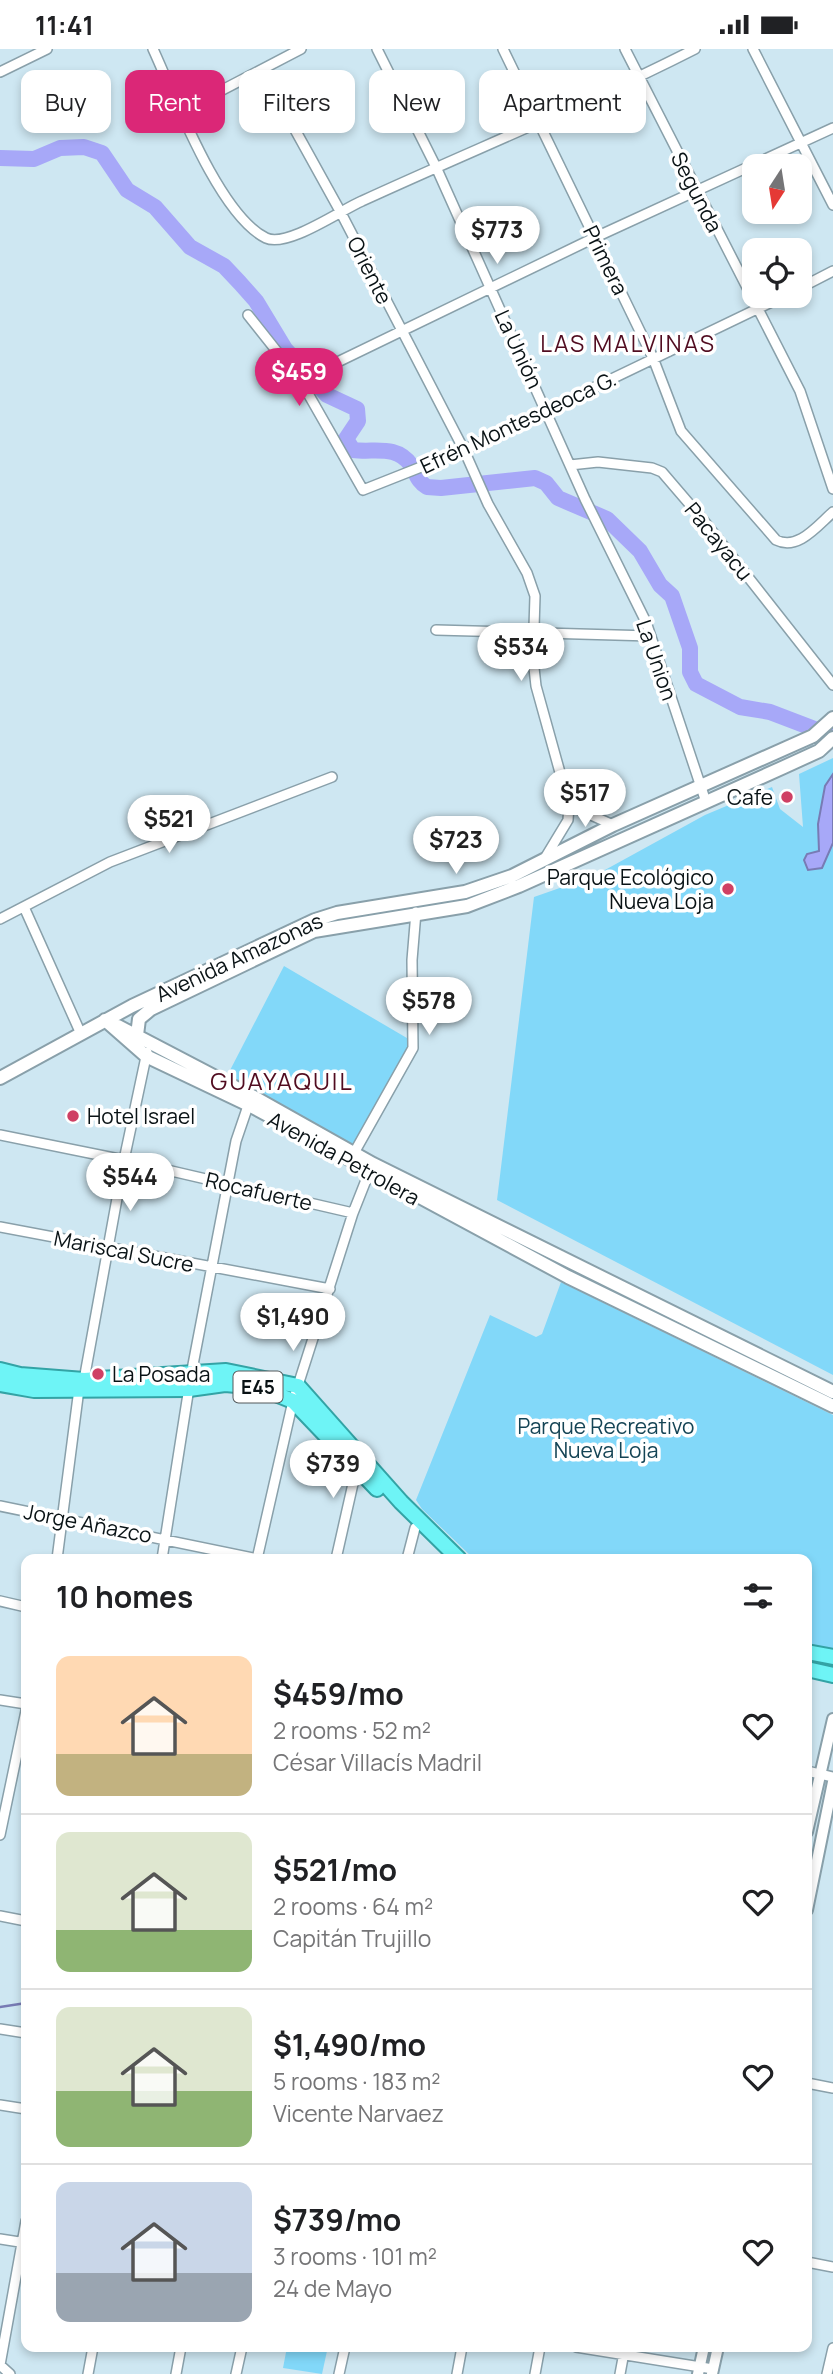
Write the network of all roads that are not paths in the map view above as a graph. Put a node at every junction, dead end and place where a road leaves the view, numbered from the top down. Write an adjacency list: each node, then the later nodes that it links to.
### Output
1 (47, 49): 13 (street)
2 (153, 49): 9 (street)
3 (301, 49): 10 (street)
4 (377, 49): 22 (street, La Unión)
5 (503, 49): 11 (street, Primera)
6 (625, 49): 12 (street, Segunda)
7 (695, 49): 14 (street)
8 (753, 49): 21 (street)
9 (163, 70)
10 (262, 70)
11 (513, 70)
12 (634, 70)
13 (0, 72)
14 (646, 74)
15 (646, 93): 23 (street, Segunda)
16 (833, 128): 21 (street)
17 (192, 133): 25 (street)
18 (297, 133): 25 (street, Oriente)
19 (511, 133): 22 (street)
20 (544, 133): 26 (street, Primera)
21 (799, 142): 23 (street); 24 (street)
22 (436, 167): 25 (street); 29 (street, La Unión)
23 (697, 190): 26 (street); 31 (street, Segunda)
24 (832, 201)
25 (340, 211): 33 (street, Oriente)
26 (596, 237): 29 (street); 34 (street, Primera)
27 (833, 271): 28 (street)
28 (812, 282)
29 (491, 290): 33 (street); 36 (street, La Unión)
30 (761, 308): 31 (street, Efrén Montesdeoca G.)
31 (757, 310): 34 (street, Efrén Montesdeoca G.); 39 (street, Segunda)
32 (248, 315): 35 (street)
33 (401, 331): 35 (street); 37 (street, Oriente)
34 (653, 358): 36 (street, Efrén Montesdeoca G.); 41 (street, Primera)
35 (305, 381): 37 (street, Efrén Montesdeoca G.)
36 (547, 411): 37 (street, Efrén Montesdeoca G.); 38 (street, La Unión)
37 (464, 450): 43 (street, Oriente)
38 (569, 465): 40 (street, La Unión); 45 (street, Pacayacu)
39 (833, 489)
40 (585, 499): 44 (street, La Union)
41 (833, 512)
42 (436, 630): 43 (street)
43 (534, 631): 44 (street); 51 (street)
44 (650, 636): 49 (street, La Union)
45 (833, 685)
46 (833, 719): 49 (main road, Avenida Amazonas)
47 (833, 738): 50 (main road, Avenida Amazonas)
48 (332, 777): 55 (street)
49 (700, 786): 50 (street, La Union); 52 (main road, Avenida Amazonas)
50 (706, 802): 56 (main road, Avenida Amazonas)
51 (569, 805): 52 (street); 53 (street)
52 (613, 825): 53 (main road, Avenida Amazonas)
53 (541, 863): 54 (main road, Avenida Amazonas)
54 (415, 900): 56 (street); 58 (main road, Avenida Amazonas)
55 (24, 907): 57 (street); 59 (street)
56 (416, 915): 60 (main road, Avenida Amazonas); 65 (street)
57 (0, 919)
58 (105, 1020): 59 (main road, Avenida Amazonas); 60 (main road, Avenida Petrolera); 61 (main road, Avenida Petrolera)
59 (81, 1034): 62 (main road, Avenida Amazonas)
60 (143, 1038): 61 (street); 63 (main road, Avenida Petrolera)
61 (146, 1056): 63 (main road, Avenida Petrolera); 66 (street)
62 (0, 1078)
63 (250, 1100): 65 (main road, Avenida Petrolera); 67 (main road, Avenida Petrolera); 68 (street)
64 (0, 1135): 66 (street, Rocafuerte)
65 (354, 1153): 67 (main road, Avenida Petrolera)
66 (124, 1160): 68 (street, Rocafuerte); 71 (street)
67 (370, 1168): 69 (street); 79 (main road, Avenida Petrolera); 81 (main road, Avenida Petrolera)
68 (229, 1184): 69 (street, Rocafuerte); 72 (street)
69 (353, 1213): 73 (street)
70 (0, 1227): 71 (street, Mariscal Sucre)
71 (109, 1248): 72 (street, Mariscal Sucre); 77 (street)
72 (213, 1268): 73 (street, Mariscal Sucre); 75 (street)
73 (330, 1289): 78 (street)
74 (0, 1370): 77 (highway, E45)
75 (190, 1382): 77 (highway, E45); 78 (highway, E45); 80 (highway, E45); 86 (street)
76 (0, 1384): 77 (highway, E45)
77 (82, 1384): 84 (street)
78 (298, 1386): 80 (street); 82 (highway, E45)
79 (833, 1392)
80 (293, 1401): 82 (highway, E45); 90 (street)
81 (833, 1406)
82 (360, 1464): 85 (highway, E45); 91 (street); 94 (highway, E45)
83 (0, 1506): 84 (street, Jorge Añazco)
84 (61, 1519): 86 (street, Jorge Añazco); 87 (street)
85 (415, 1528): 92 (street); 93 (highway, E45)
86 (167, 1538): 88 (street); 89 (street, Jorge Añazco)
87 (58, 1554)
88 (163, 1554)
89 (236, 1554)
90 (258, 1554)
91 (337, 1554)
92 (408, 1554)
93 (442, 1554)
94 (454, 1554)
95 (0, 1601): 96 (street)
96 (21, 1606)
97 (812, 1653): 98 (highway)
98 (833, 1657)
99 (812, 1670): 100 (highway)
100 (833, 1675)
101 (0, 1700): 102 (street)
102 (21, 1703)
103 (833, 1719): 106 (street)
104 (21, 1733): 109 (street)
105 (812, 1772): 106 (street)
106 (819, 1773): 107 (street); 108 (street)
107 (833, 1780): 111 (street)
108 (812, 1807)
109 (2, 1816): 110 (street)
110 (0, 1835)
111 (812, 1859)
112 (0, 1916): 113 (street)
113 (21, 1920)
114 (0, 2029): 115 (street)
115 (21, 2032)
116 (812, 2084): 117 (street)
117 (833, 2088)
118 (0, 2105): 119 (street)
119 (21, 2108)
120 (0, 2239): 121 (street)
121 (21, 2242)
122 (21, 2258): 136 (street)
123 (812, 2263): 124 (street)
124 (833, 2267)
125 (833, 2348): 147 (street)
126 (92, 2352): 140 (street)
127 (180, 2352): 141 (street)
128 (241, 2352): 142 (street)
129 (344, 2352): 143 (street)
130 (461, 2352): 144 (street)
131 (539, 2352): 145 (street)
132 (624, 2352): 146 (street)
133 (628, 2352): 137 (street)
134 (703, 2352): 137 (street)
135 (717, 2352): 138 (street)
136 (0, 2365): 139 (street)
137 (699, 2370): 138 (street)
138 (712, 2372)
139 (10, 2374)
140 (88, 2374)
141 (176, 2374)
142 (236, 2374)
143 (340, 2374)
144 (457, 2374)
145 (535, 2374)
146 (620, 2374)
147 (827, 2374)

